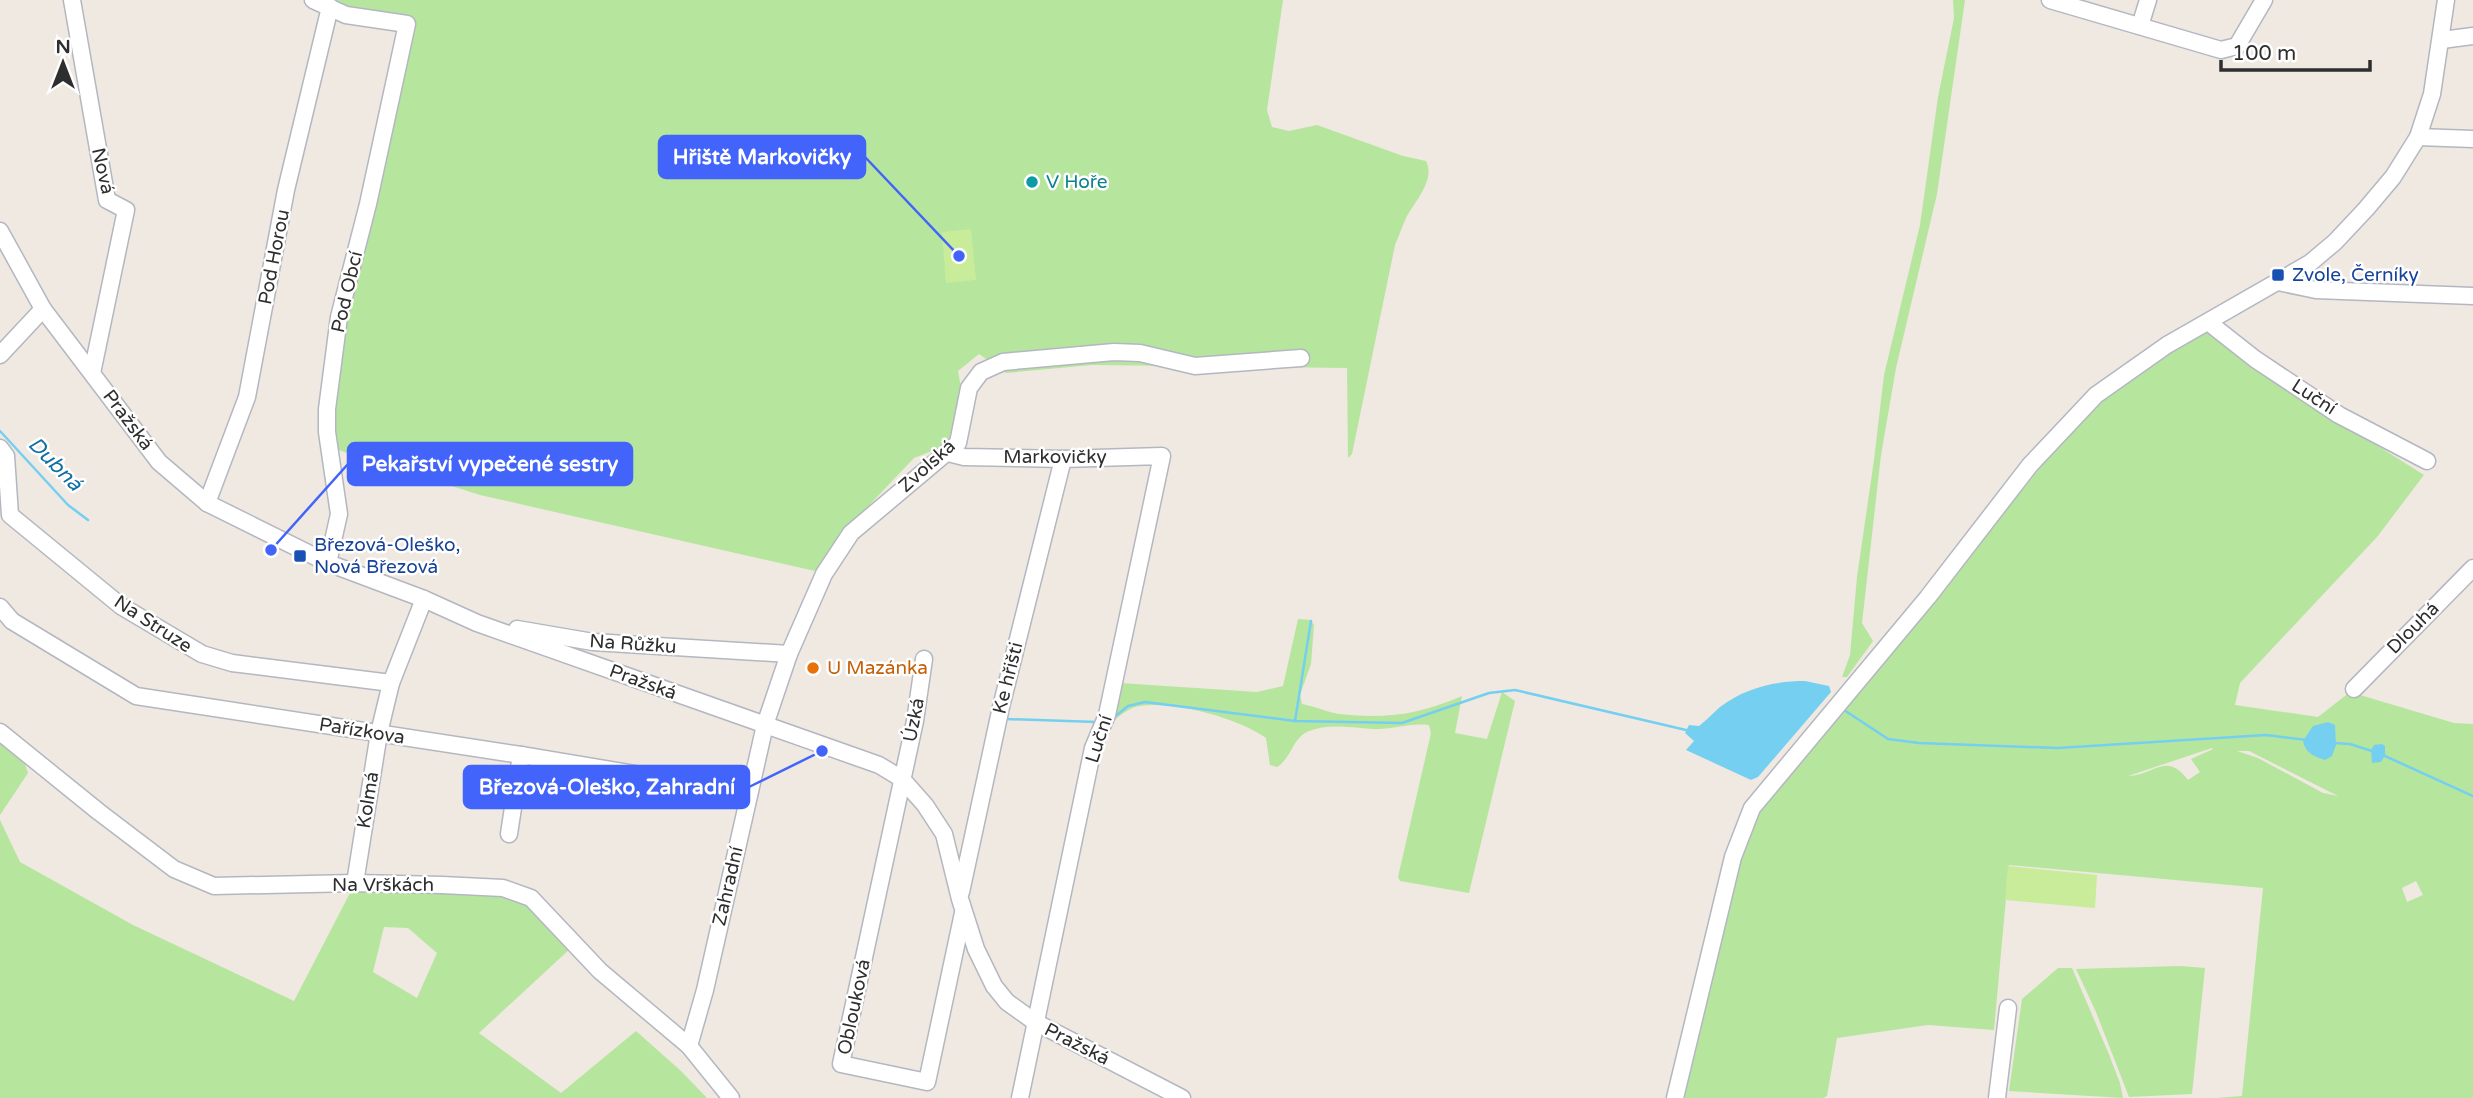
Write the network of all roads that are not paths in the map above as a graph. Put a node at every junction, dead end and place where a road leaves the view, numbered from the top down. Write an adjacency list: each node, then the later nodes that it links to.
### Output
1 (72, 0): 20 (street, Nová)
2 (313, 0): 7 (street)
3 (2050, 0): 8 (street)
4 (2148, 0): 8 (street)
5 (2264, 0): 8 (street)
6 (2446, 0): 10 (street)
7 (331, 7): 26 (street, Pod Horou); 27 (street, Pod Obcí)
8 (2140, 26)
9 (2473, 36): 10 (street)
10 (2442, 40): 11 (street)
11 (2418, 137): 12 (street); 14 (street)
12 (2473, 139)
13 (0, 231): 16 (street, Pražská)
14 (2278, 282): 15 (street); 17 (street)
15 (2473, 296)
16 (43, 309): 18 (street); 20 (street, Pražská)
17 (2208, 322): 25 (street, Luční); 51 (street)
18 (0, 355)
19 (1301, 358): 22 (street, Zvolská)
20 (92, 373): 26 (street, Pražská)
21 (0, 448): 34 (street, Na Struze)
22 (947, 453): 24 (street, Markovičky); 32 (street, Zvolská)
23 (1162, 456): 24 (street, Markovičky); 46 (street, Luční)
24 (1063, 459): 44 (street, Ke hřišti)
25 (2427, 461)
26 (207, 503): 27 (street, Pražská)
27 (328, 563): 29 (street, Pražská)
28 (2472, 571): 35 (street, Dlouhá)
29 (424, 599): 31 (street, Pražská); 34 (street, Kolmá)
30 (0, 607): 38 (street, Pařízkova)
31 (477, 623): 32 (street, Na Růžku); 36 (street, Pražská)
32 (789, 654): 36 (street, Zvolská)
33 (924, 659): 40 (street, Úzká)
34 (391, 683): 38 (street, Kolmá)
35 (2354, 689)
36 (765, 725): 40 (street, Pražská); 41 (street, Zahradní)
37 (0, 732): 43 (street, Na Vrškách)
38 (379, 733): 39 (street, Pařízkova); 43 (street, Kolmá)
39 (521, 755): 41 (street, Pařízkova); 42 (street)
40 (902, 779): 44 (street, Pražská); 44 (street, Oblouková)
41 (749, 793): 47 (street, Zahradní)
42 (509, 834)
43 (355, 883): 47 (street, Na Vrškách)
44 (962, 906): 46 (street, Pražská)
45 (2008, 1007): 52 (street)
46 (1035, 1023): 49 (street, Luční); 50 (street, Pražská)
47 (689, 1046): 48 (street, Na Vrškách)
48 (731, 1098)
49 (1020, 1098)
50 (1182, 1098)
51 (1675, 1098)
52 (1997, 1098)

